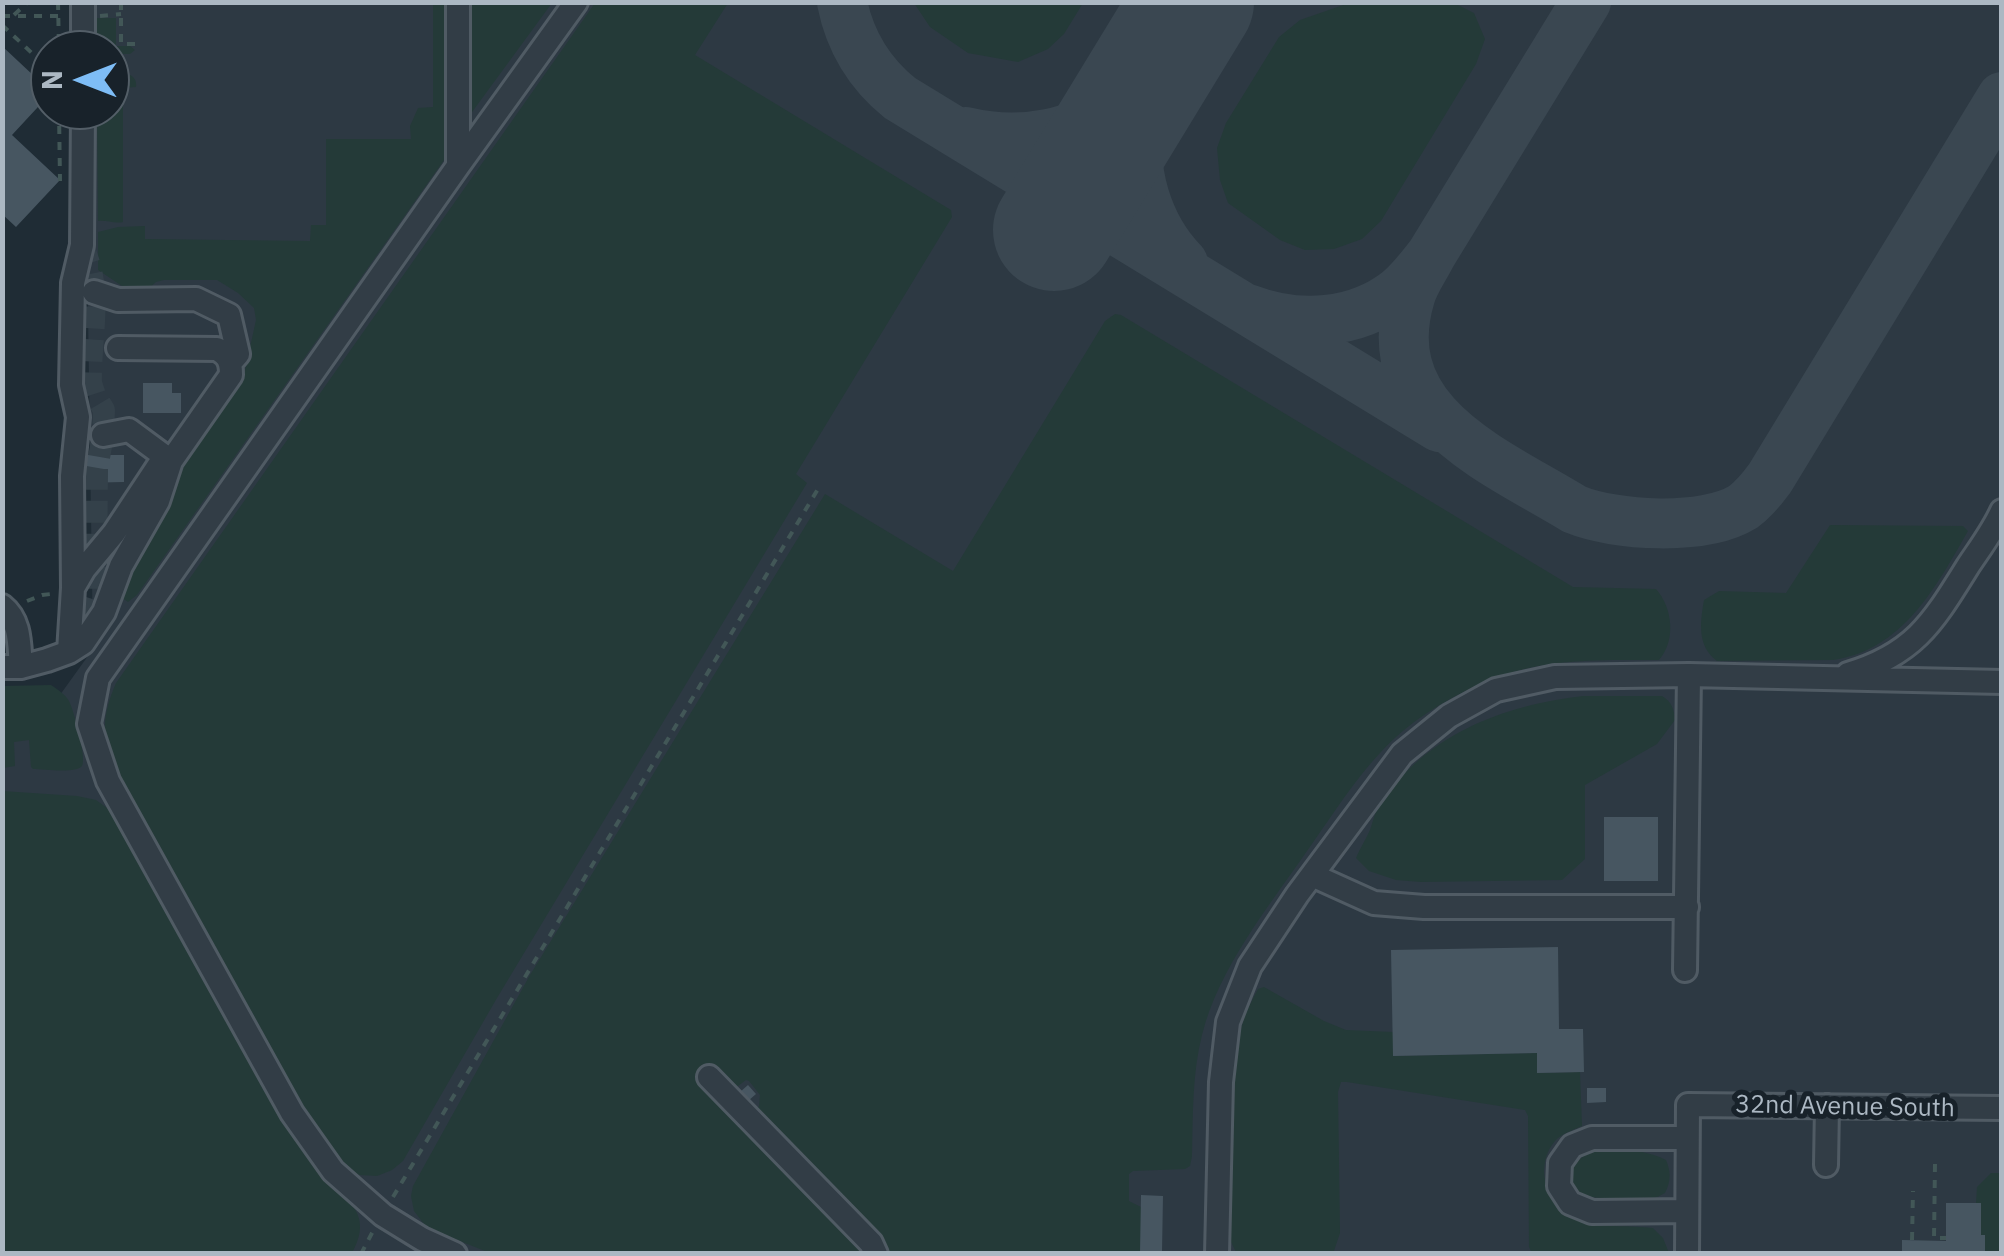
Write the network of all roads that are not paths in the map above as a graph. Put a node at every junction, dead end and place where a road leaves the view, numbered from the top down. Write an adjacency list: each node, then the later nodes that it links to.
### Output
1 (83, 2): 4 (street)
2 (458, 2): 6 (street)
3 (576, 2): 6 (street)
4 (83, 30)
5 (83, 130): 13 (street)
6 (458, 166): 29 (street)
7 (94, 292): 9 (street)
8 (118, 348): 9 (street)
9 (231, 362): 11 (street)
10 (104, 436): 11 (street)
11 (168, 458): 13 (street); 15 (street)
12 (2002, 512): 18 (street)
13 (73, 588): 15 (street)
14 (2, 606): 16 (street)
15 (69, 652): 16 (street)
16 (12, 667)
17 (1689, 675): 18 (street); 20 (street); 21 (street)
18 (1830, 679): 19 (street)
19 (2002, 682)
20 (1312, 875): 21 (street); 31 (street)
21 (1687, 907): 22 (street)
22 (1685, 970)
23 (709, 1078): 30 (street)
24 (1827, 1106): 25 (street, 32nd Avenue South); 26 (street, 32nd Avenue South); 27 (street)
25 (2002, 1108)
26 (1688, 1138): 28 (street); 28 (street)
27 (1826, 1164)
28 (1687, 1210): 32 (street)
29 (455, 1254)
30 (876, 1254)
31 (1217, 1254)
32 (1688, 1254)

